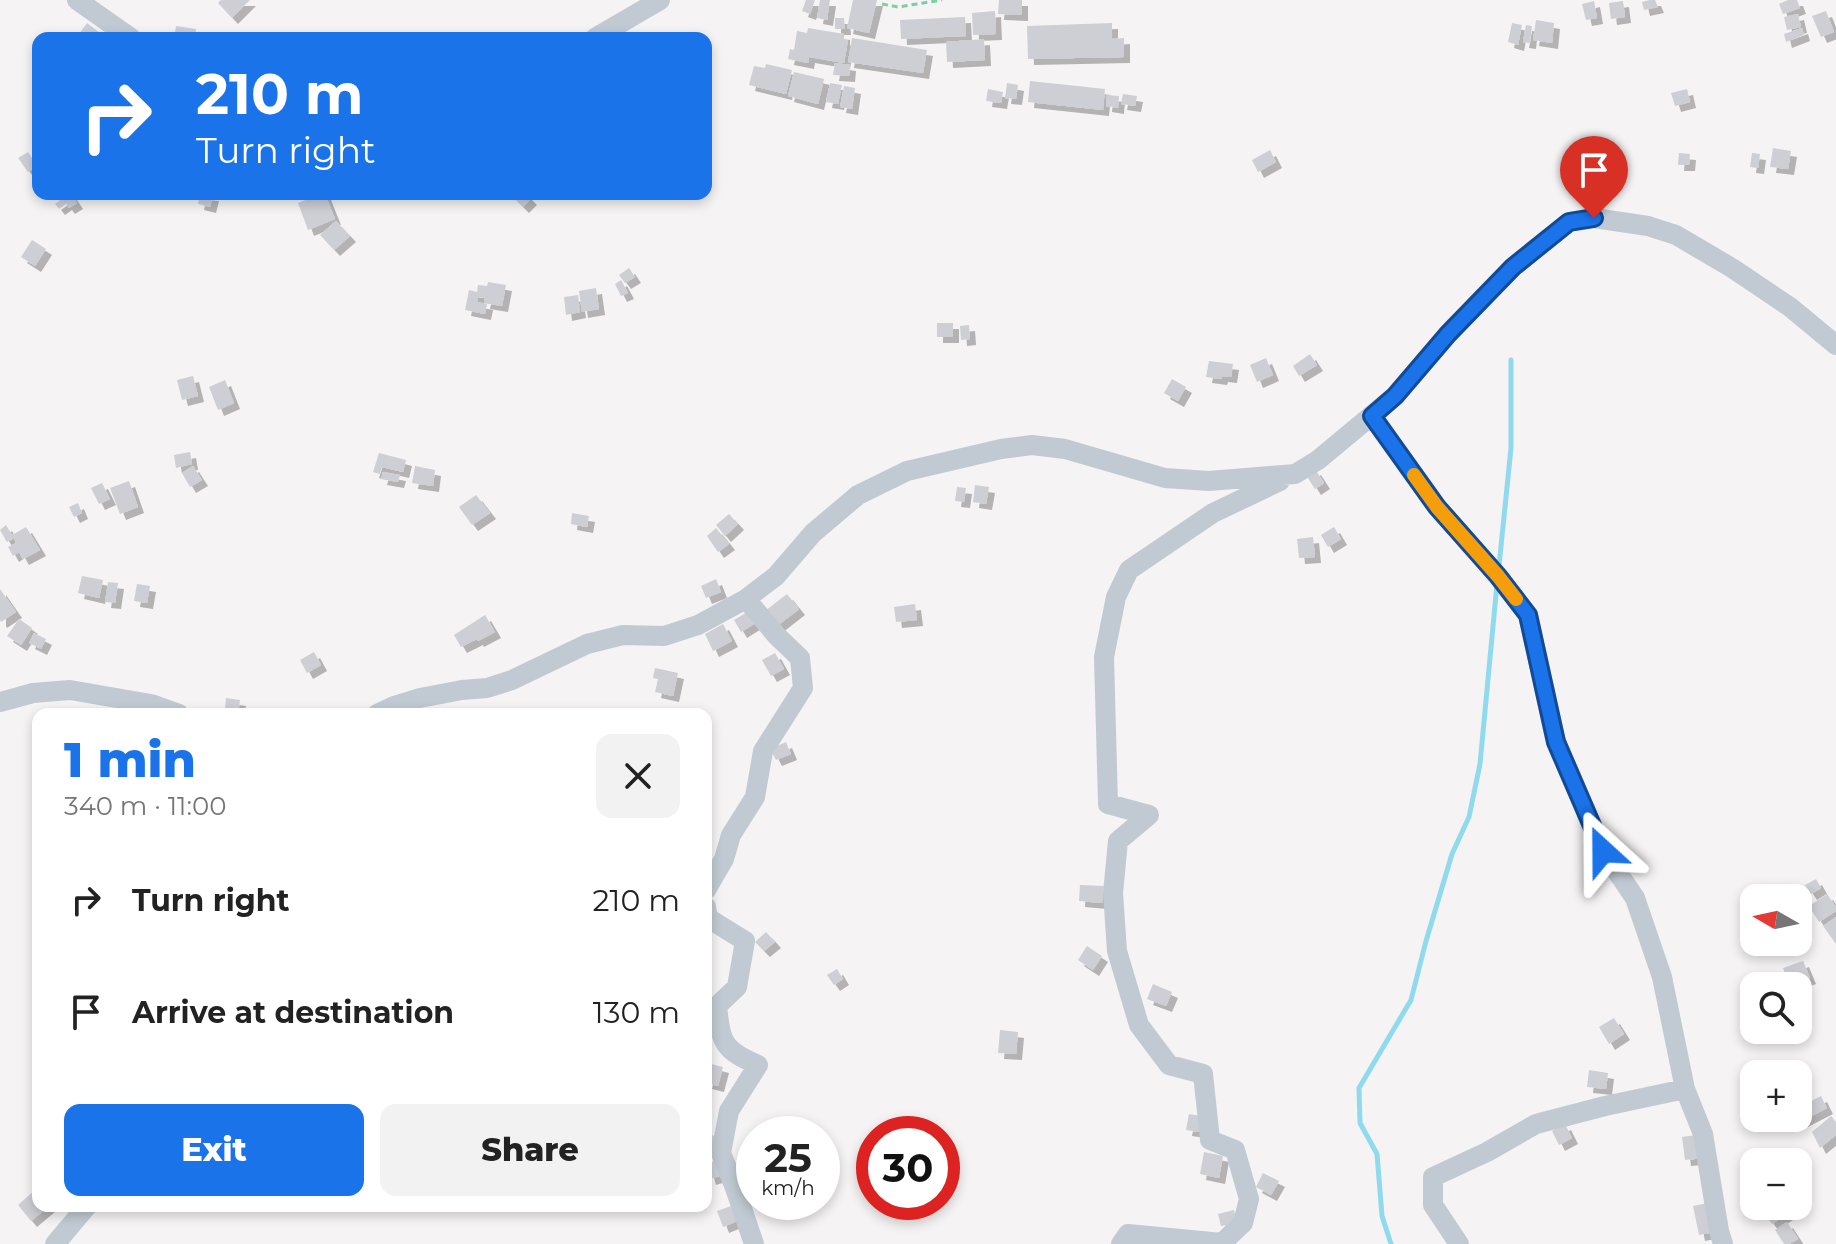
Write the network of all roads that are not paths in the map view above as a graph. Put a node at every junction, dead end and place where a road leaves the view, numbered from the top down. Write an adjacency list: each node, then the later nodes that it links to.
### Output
1 (77, 0): 3 (street)
2 (660, 0): 4 (street)
3 (122, 32)
4 (605, 32)
5 (1836, 345): 6 (street)
6 (1372, 416): 7 (street); 14 (street)
7 (1295, 474): 8 (street); 18 (street)
8 (746, 599): 11 (street); 12 (street)
9 (0, 702): 10 (street)
10 (162, 708)
11 (390, 708)
12 (712, 880)
13 (712, 920): 17 (street)
14 (1685, 1089): 19 (street); 20 (street)
15 (82, 1212): 16 (street)
16 (55, 1244)
17 (754, 1244)
18 (1121, 1244)
19 (1459, 1244)
20 (1723, 1244)

